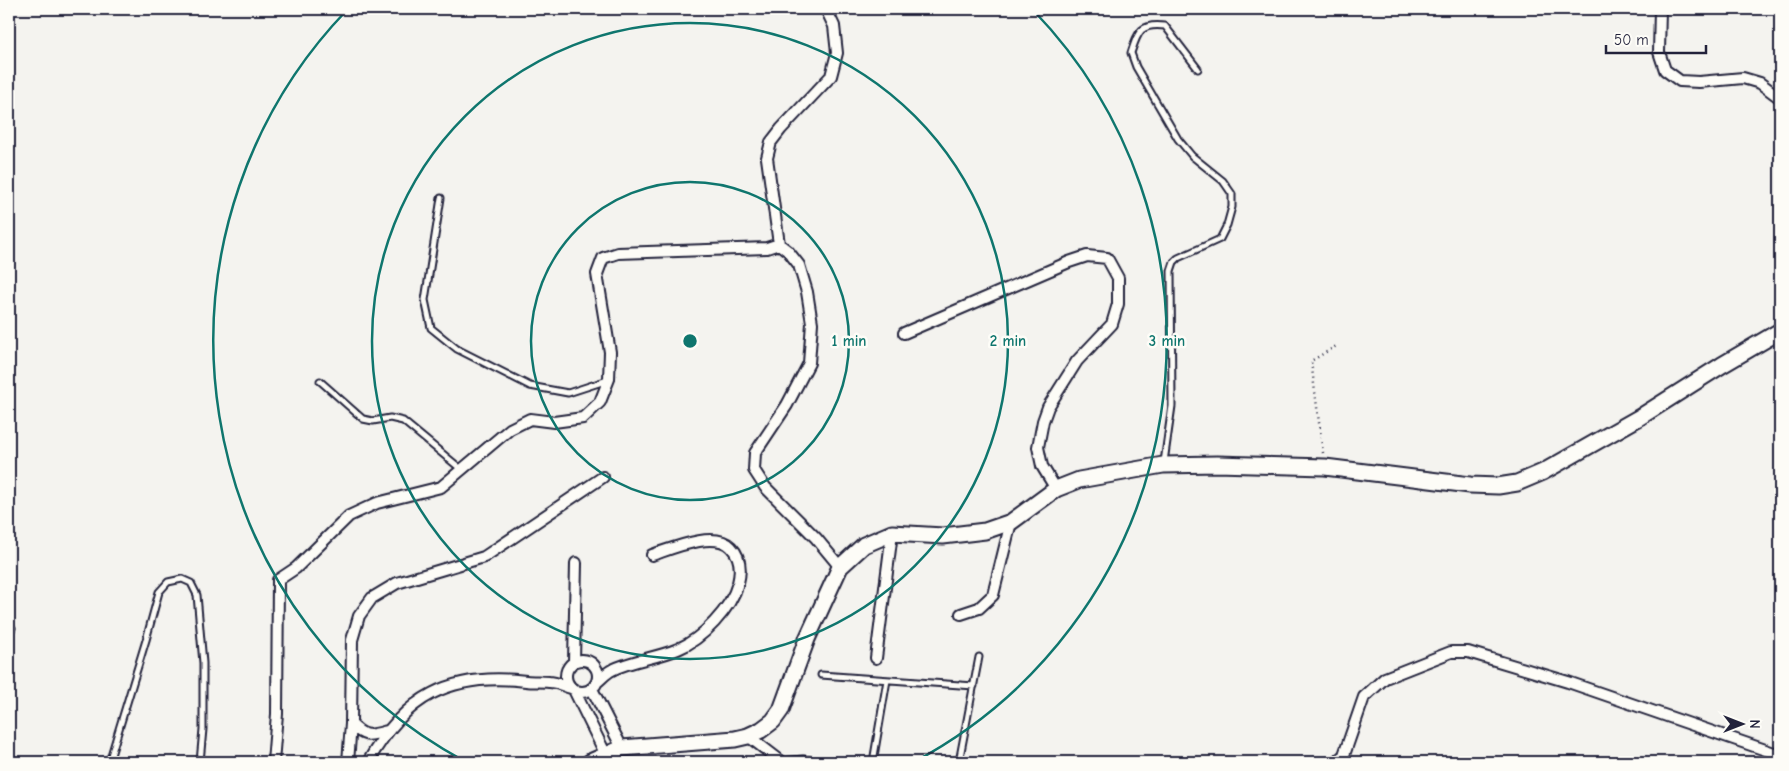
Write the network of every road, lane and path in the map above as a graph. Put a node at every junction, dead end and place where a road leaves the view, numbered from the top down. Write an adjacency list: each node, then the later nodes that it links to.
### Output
1 (826, 9): 6 (street)
2 (1660, 9): 4 (street)
3 (1198, 69): 12 (lane)
4 (1780, 98)
5 (441, 198): 10 (lane)
6 (779, 244): 10 (street); 21 (street)
7 (1780, 331): 13 (street)
8 (904, 333): 16 (street)
9 (1338, 345): 13 (path)
10 (609, 379): 14 (street)
11 (320, 381): 14 (lane)
12 (1163, 466): 13 (street); 16 (street)
13 (1325, 466)
14 (461, 468): 43 (street)
15 (603, 477): 35 (street)
16 (1056, 489): 17 (street)
17 (1011, 522): 18 (street); 22 (street)
18 (892, 533): 21 (street); 26 (street)
19 (652, 555): 28 (street)
20 (576, 563): 27 (street)
21 (840, 567): 37 (street)
22 (961, 614)
23 (12, 628): 24 (lane)
24 (9, 634)
25 (979, 657): 33 (lane)
26 (876, 658)
27 (579, 662): 28 (street); 31 (street); 32 (street); 34 (street)
28 (611, 670): 32 (street)
29 (821, 675): 30 (lane)
30 (888, 680): 33 (lane); 49 (lane)
31 (550, 682): 34 (street); 36 (street)
32 (595, 686): 34 (street); 38 (street)
33 (974, 686): 50 (lane)
34 (572, 689): 39 (street)
35 (351, 724): 36 (street); 44 (street)
36 (387, 731): 45 (street)
37 (748, 736): 38 (street); 47 (street)
38 (622, 748): 39 (street)
39 (606, 755): 46 (street)
40 (1780, 755): 51 (street)
41 (109, 762): 42 (lane)
42 (200, 762)
43 (273, 762)
44 (348, 762)
45 (368, 762)
46 (590, 762)
47 (781, 762): 48 (lane)
48 (827, 762)
49 (873, 762)
50 (959, 762)
51 (1336, 762)

